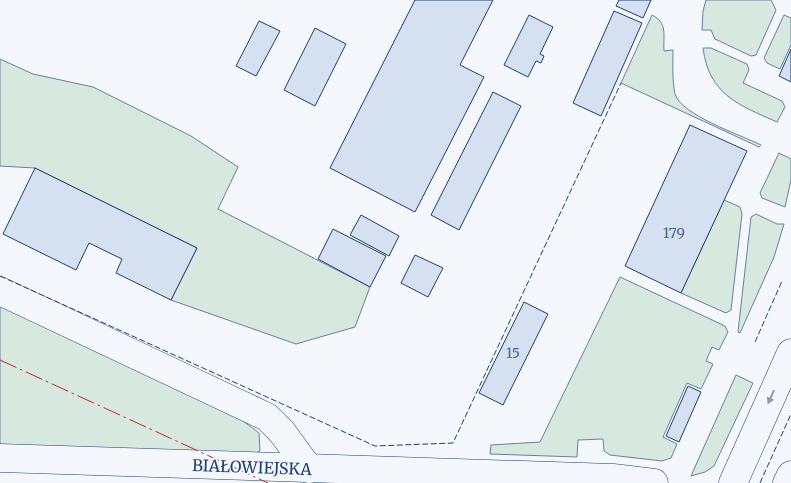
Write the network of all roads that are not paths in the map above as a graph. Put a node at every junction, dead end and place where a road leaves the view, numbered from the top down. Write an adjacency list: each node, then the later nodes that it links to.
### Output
1 (0, 291): 4 (street)
2 (791, 352): 7 (street, one-way to 7)
3 (0, 458): 4 (street, BIAŁOWIEJSKA)
4 (309, 469): 6 (street, BIAŁOWIEJSKA)
5 (791, 475): 8 (street)
6 (654, 483)
7 (733, 483)
8 (787, 483)

